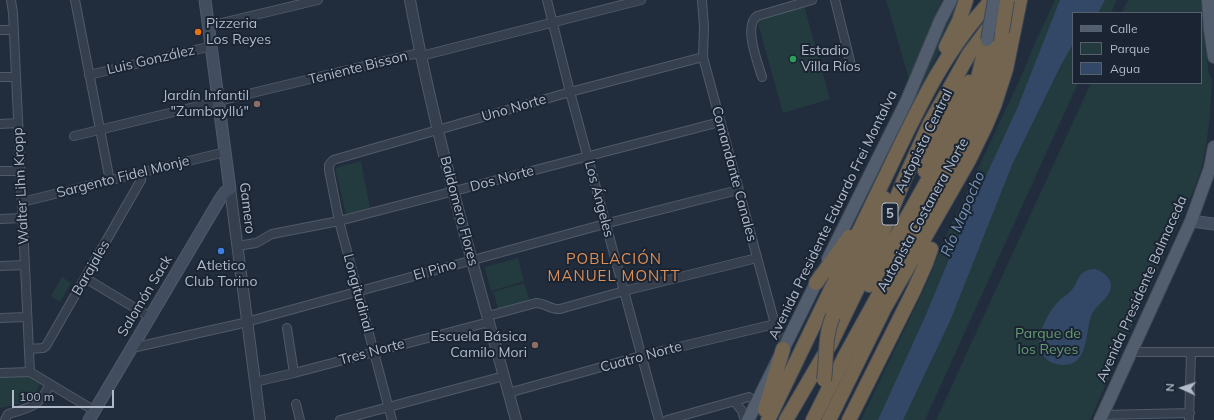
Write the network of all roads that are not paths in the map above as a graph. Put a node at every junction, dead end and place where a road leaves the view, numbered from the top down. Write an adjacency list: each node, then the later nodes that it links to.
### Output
1 (11, 0): 22 (street, Walter Lihn Kropp)
2 (75, 0): 29 (street)
3 (205, 0): 20 (main road, Gamero)
4 (318, 0): 20 (street)
5 (410, 0): 25 (street, Baldomero Flores)
6 (547, 0): 19 (street, Los Ángeles)
7 (641, 0): 19 (street, Teniente Bisson)
8 (702, 0): 26 (street, Comandante Canales)
9 (812, 0): 32 (street)
10 (835, 0): 28 (street)
11 (948, 0): 18 (main road)
12 (951, 0): 18 (main road, Avenida Presidente Eduardo Frei Montalva)
13 (966, 0): 36 (highway)
14 (993, 0): 23 (main road, bridge); 36 (highway, Autopista Central / 5)
15 (1007, 0): 105 (highway, Autopista Costanera Norte, bridge)
16 (1208, 0): 27 (main road)
17 (1017, 4): 33 (highway, Autopista Central / 5); 64 (highway, Autopista Costanera Norte)
18 (940, 21): 72 (main road, Avenida Presidente Eduardo Frei Montalva)
19 (552, 23): 25 (street, Teniente Bisson); 34 (street, Los Ángeles)
20 (209, 26): 24 (main road, Gamero)
21 (0, 30): 22 (street)
22 (14, 30): 31 (street, Walter Lihn Kropp)
23 (987, 43): 33 (highway); 82 (highway)
24 (212, 46): 29 (street, Luis González); 35 (main road, Gamero)
25 (420, 54): 35 (street, Teniente Bisson); 41 (street, Baldomero Flores)
26 (703, 57): 34 (street, Uno Norte); 37 (street, Comandante Canales)
27 (1214, 57)
28 (852, 65)
29 (90, 75): 40 (street)
30 (0, 77): 31 (street)
31 (16, 77): 38 (street, Walter Lihn Kropp)
32 (762, 77)
33 (951, 85): 82 (highway, Autopista Central / 5)
34 (570, 92): 41 (street, Uno Norte); 46 (street, Los Ángeles)
35 (219, 102): 40 (street, Teniente Bisson); 45 (main road, Gamero)
36 (918, 108): 42 (highway, Autopista Central / 5)
37 (720, 122): 46 (street, Dos Norte); 55 (street, Comandante Canales)
38 (18, 123): 39 (street); 50 (street, Walter Lihn Kropp)
39 (0, 124)
40 (100, 130): 43 (street, Teniente Bisson); 52 (street)
41 (438, 130): 47 (street, Uno Norte); 56 (street, Baldomero Flores)
42 (906, 133): 53 (highway, Autopista Central / 5); 105 (highway, bridge)
43 (74, 136)
44 (1214, 147): 48 (main road, Avenida Presidente Balmaceda)
45 (225, 152): 51 (street, Sargento Fidel Monje); 54 (main road, Gamero)
46 (587, 157): 56 (street, Dos Norte); 62 (street, Los Ángeles)
47 (329, 165): 60 (street, Longitudinal)
48 (1212, 165): 61 (main road, Avenida Presidente Balmaceda)
49 (0, 171): 50 (street)
50 (20, 171): 57 (street, Walter Lihn Kropp)
51 (142, 173): 52 (street, Sargento Fidel Monje); 71 (street, Barajales)
52 (110, 181): 57 (street, Sargento Fidel Monje)
53 (880, 188): 72 (highway); 118 (highway, Autopista Central / 5)
54 (230, 189): 65 (street, Gamero); 76 (main road, Salomón Sack)
55 (738, 190): 62 (street, El Pino); 67 (street, Comandante Canales)
56 (454, 192): 60 (street, Dos Norte); 68 (street, Baldomero Flores)
57 (22, 202): 58 (street, Walter Lihn Kropp)
58 (22, 218): 59 (street); 69 (street, Walter Lihn Kropp)
59 (0, 219)
60 (339, 221): 65 (street, Dos Norte); 73 (street, Longitudinal)
61 (1190, 221): 63 (main road); 87 (main road, Avenida Presidente Balmaceda)
62 (605, 224): 68 (street, El Pino); 74 (street, Los Ángeles)
63 (1214, 224)
64 (928, 232): 97 (highway); 105 (highway, Autopista Costanera Norte)
65 (237, 246): 79 (street, Gamero)
66 (931, 249): 120 (highway)
67 (757, 258): 74 (street, Tres Norte); 80 (street, Comandante Canales)
68 (472, 259): 73 (street, El Pino); 78 (street, Baldomero Flores)
69 (25, 265): 70 (street); 75 (street, Walter Lihn Kropp)
70 (0, 266)
71 (85, 278): 76 (street); 85 (street, Barajales)
72 (816, 283): 83 (main road, Avenida Presidente Eduardo Frei Montalva)
73 (358, 291): 79 (street, El Pino); 86 (street, Longitudinal)
74 (624, 291): 78 (street, Tres Norte); 90 (street, Los Ángeles)
75 (27, 317): 77 (street); 85 (street, Walter Lihn Kropp)
76 (150, 317): 84 (main road, Salomón Sack)
77 (0, 318)
78 (488, 319): 86 (street, Tres Norte); 94 (street, Baldomero Flores)
79 (247, 322): 84 (street, El Pino); 95 (street, Gamero)
80 (774, 324): 83 (street, Comandante Canales); 90 (street, Cuatro Norte)
81 (287, 328): 93 (street)
82 (831, 343): 119 (highway, Autopista Central / 5)
83 (785, 346): 116 (main road, Avenida Presidente Eduardo Frei Montalva); 117 (highway)
84 (132, 348): 103 (main road, Salomón Sack)
85 (29, 349): 91 (street, Walter Lihn Kropp)
86 (374, 352): 93 (street, Tres Norte); 102 (street, Longitudinal)
87 (1131, 352): 88 (street); 106 (main road, Avenida Presidente Balmaceda)
88 (1191, 352): 89 (street); 104 (street)
89 (1214, 352)
90 (641, 356): 98 (street, Cuatro Norte); 113 (street, Los Ángeles)
91 (30, 372): 92 (street); 96 (street)
92 (0, 373)
93 (294, 373): 95 (street, Tres Norte)
94 (504, 376): 98 (street, Baldomero Flores); 102 (street)
95 (255, 382): 108 (street, Gamero)
96 (50, 384): 103 (street); 107 (street)
97 (855, 384)
98 (508, 393): 112 (street, Baldomero Flores)
99 (749, 396): 100 (street)
100 (734, 401): 114 (street); 115 (street)
101 (296, 404): 109 (street)
102 (389, 407): 110 (street); 111 (street, Longitudinal)
103 (92, 415)
104 (1189, 416): 106 (street)
105 (819, 418)
106 (1101, 418)
107 (5, 420)
108 (260, 420)
109 (300, 420)
110 (340, 420)
111 (392, 420)
112 (516, 420)
113 (658, 420)
114 (667, 420)
115 (745, 420)
116 (748, 420)
117 (762, 420)
118 (768, 420)
119 (786, 420)
120 (849, 420)

